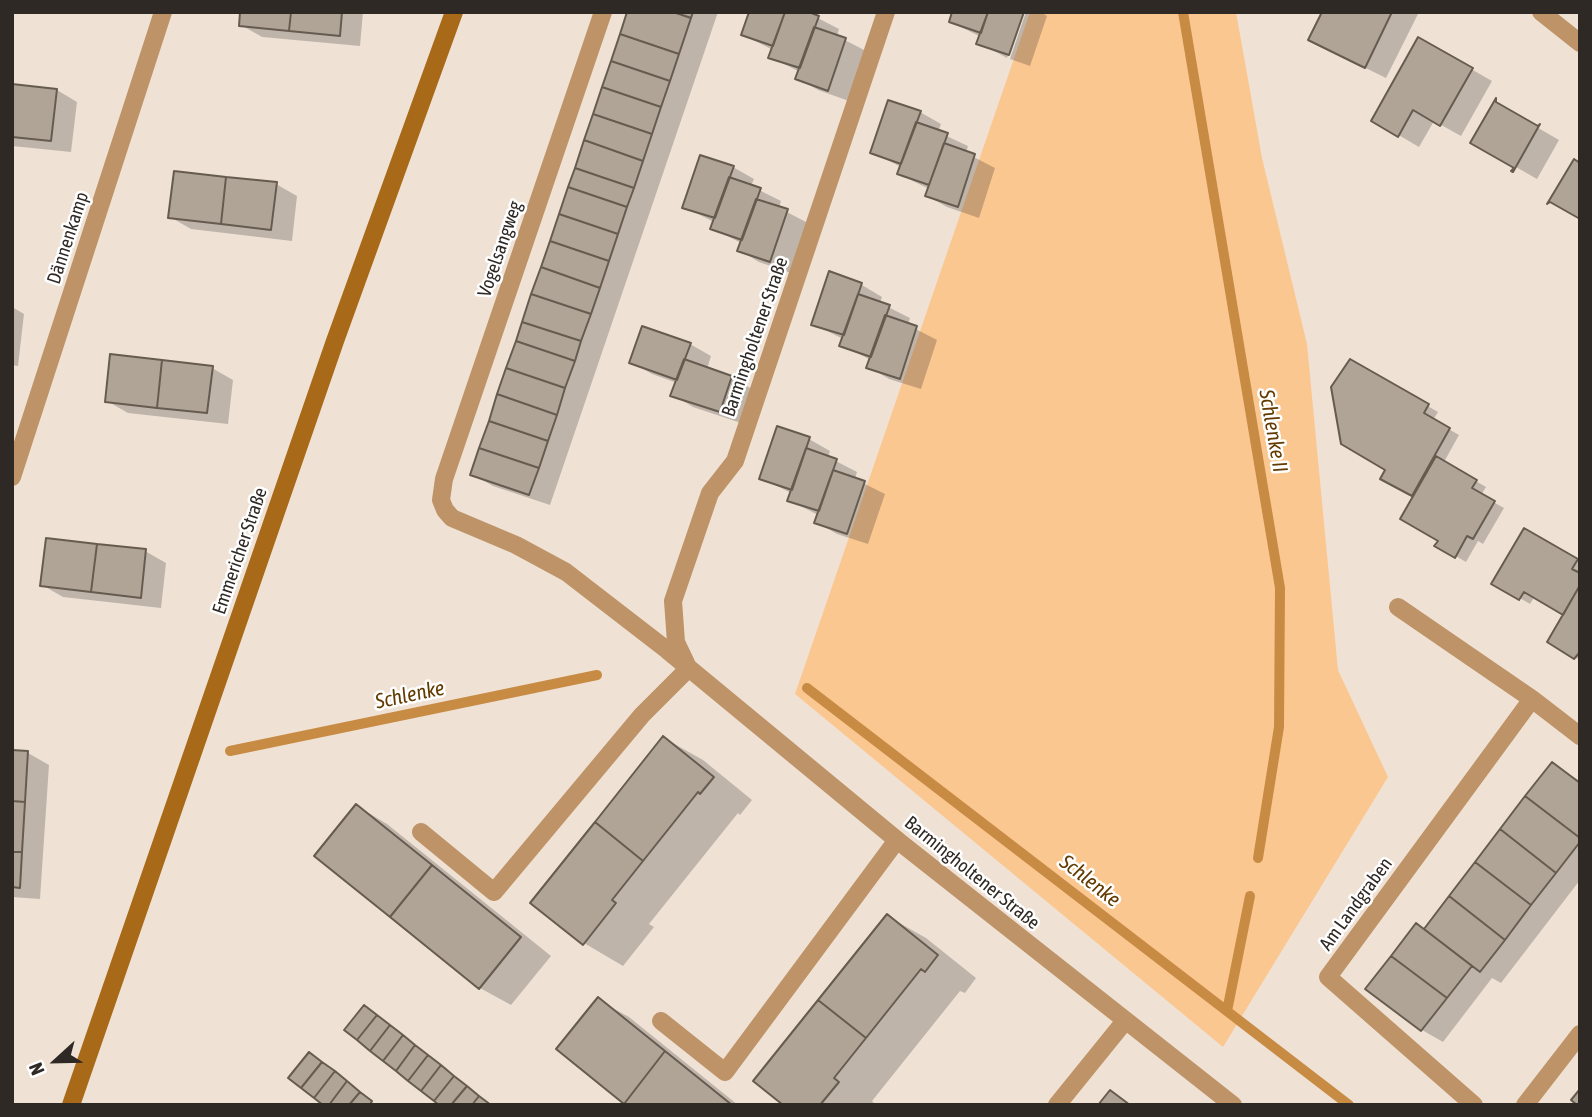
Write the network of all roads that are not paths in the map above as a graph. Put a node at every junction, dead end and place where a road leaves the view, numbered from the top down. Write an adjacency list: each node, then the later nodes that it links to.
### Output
1 (163, 12): 7 (street, Dännenkamp)
2 (454, 12): 18 (main road, Emmericher Straße)
3 (603, 12): 8 (street, Vogelsangweg)
4 (886, 12): 10 (street, Barmingholtener Straße)
5 (1541, 12): 6 (street)
6 (1580, 43)
7 (12, 477)
8 (441, 500): 10 (street, Barmingholtener Straße)
9 (1398, 607): 11 (street)
10 (689, 668): 13 (street); 14 (street, Barmingholtener Straße)
11 (1532, 699): 12 (street); 21 (street, Am Landgraben)
12 (1580, 736)
13 (421, 832)
14 (897, 840): 15 (street); 16 (street, Barmingholtener Straße)
15 (661, 1021)
16 (1125, 1021): 19 (street); 20 (street, Barmingholtener Straße)
17 (1580, 1034): 22 (street)
18 (71, 1105)
19 (1057, 1105)
20 (1233, 1105)
21 (1474, 1105)
22 (1525, 1105)

